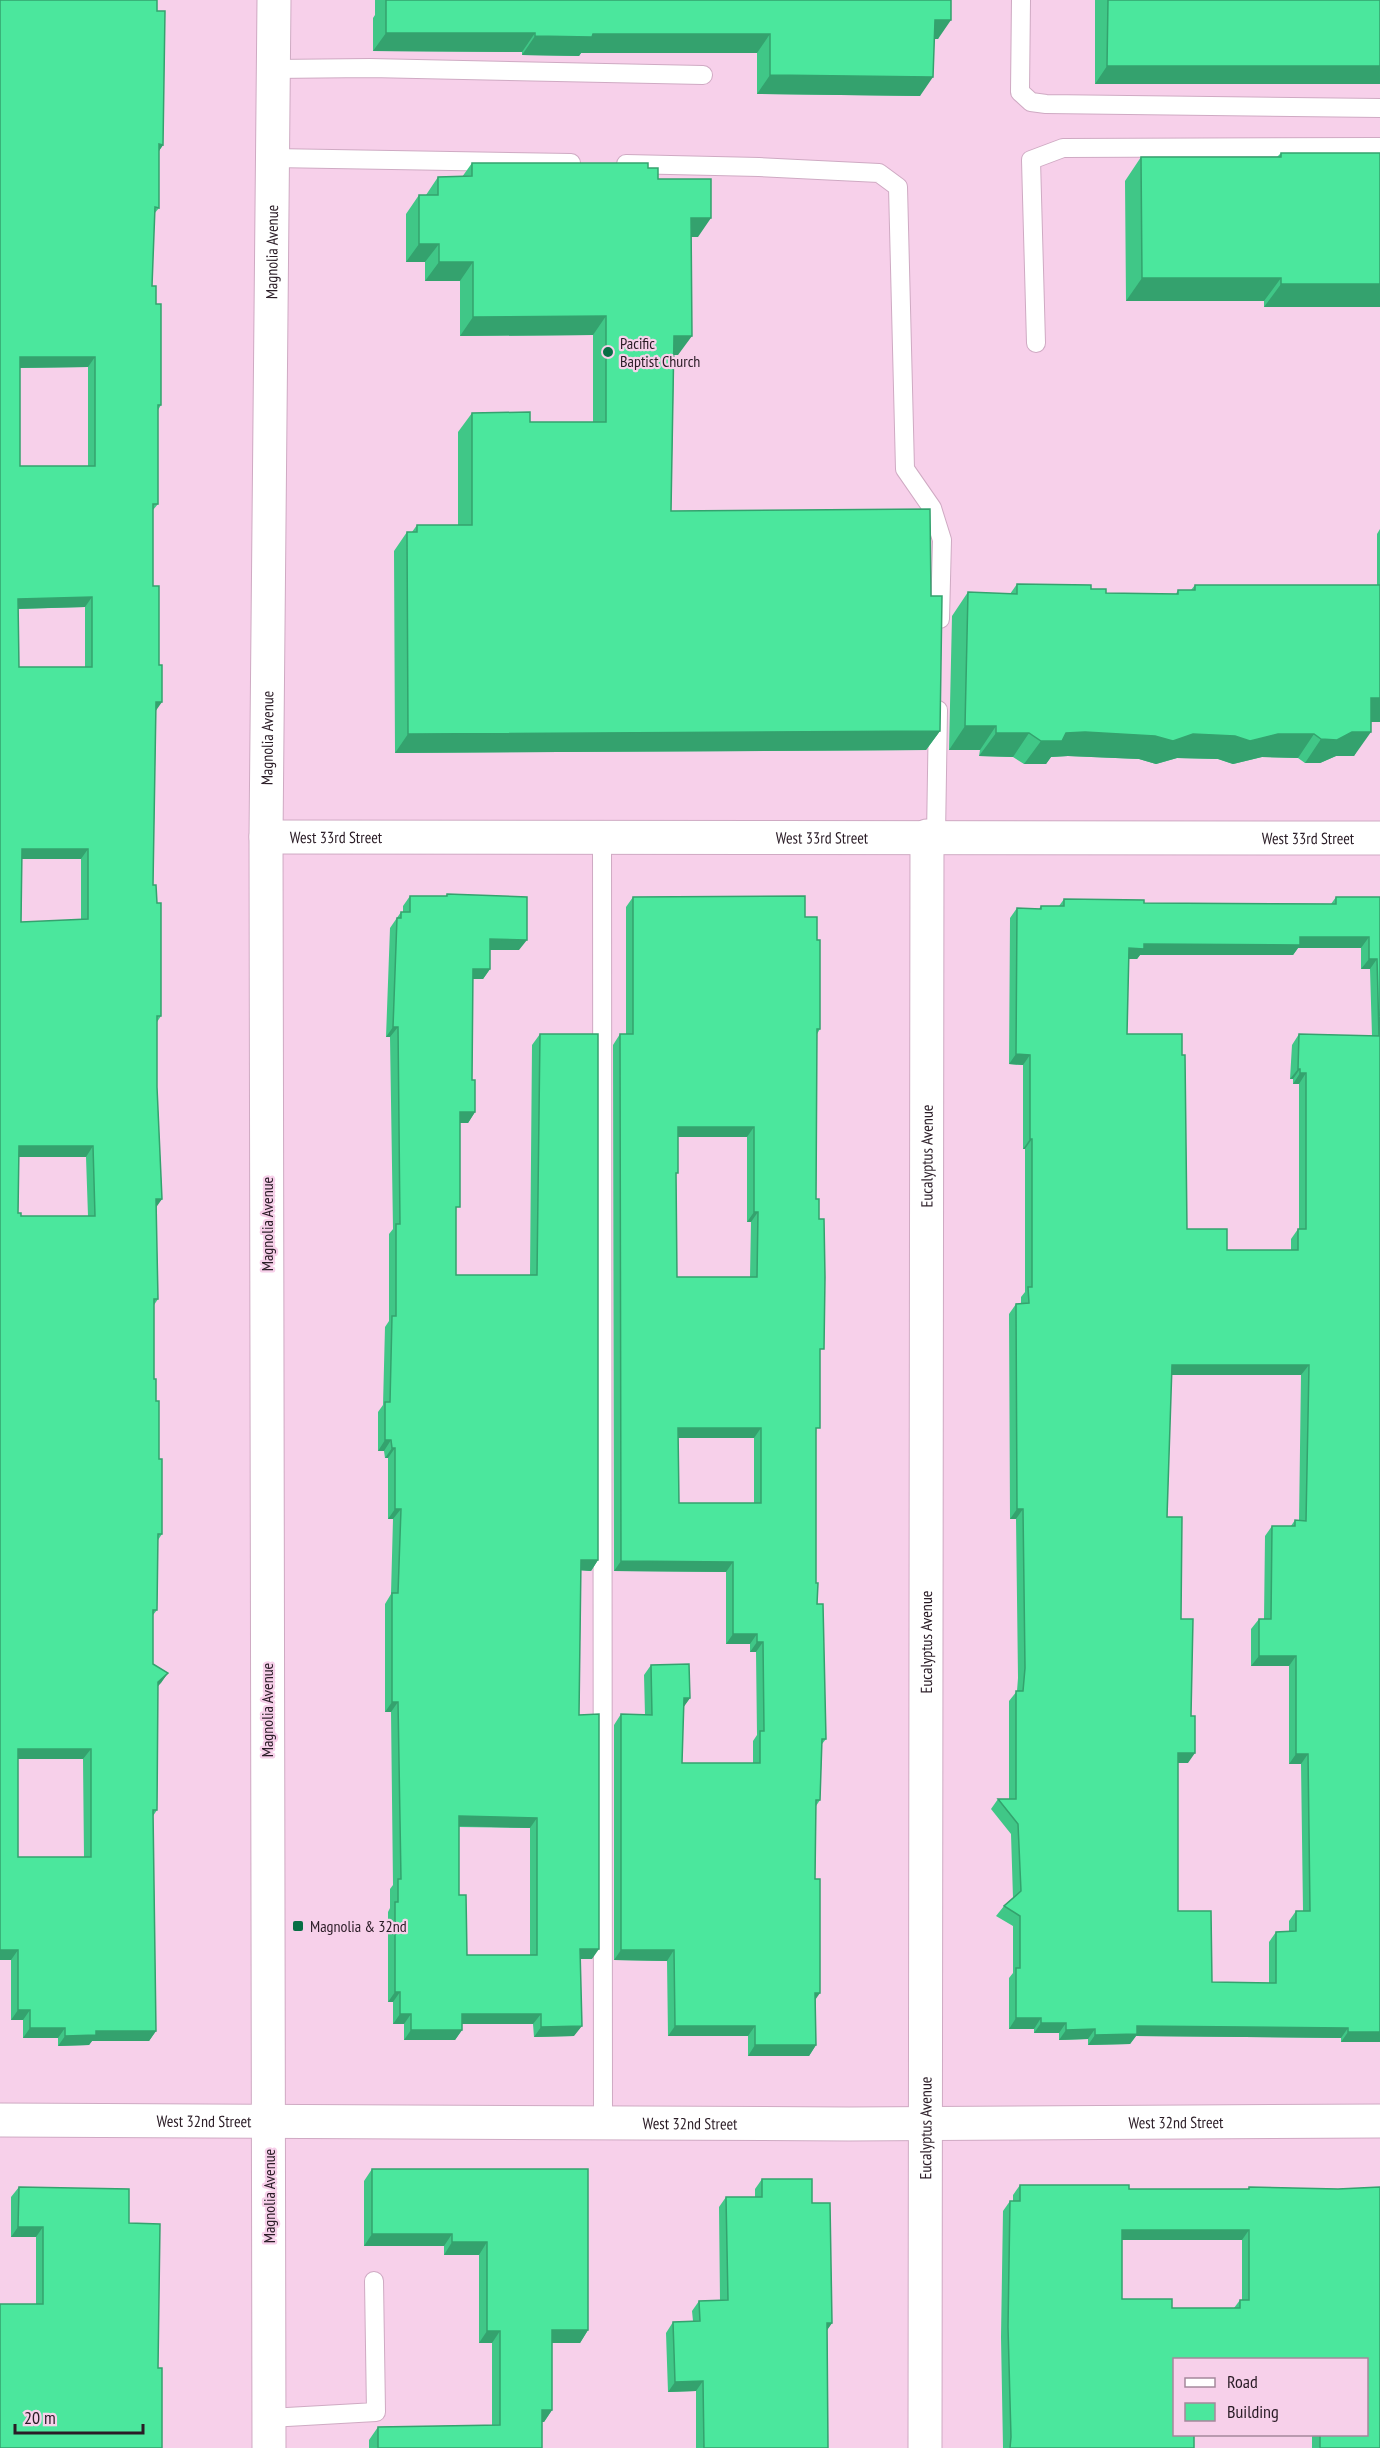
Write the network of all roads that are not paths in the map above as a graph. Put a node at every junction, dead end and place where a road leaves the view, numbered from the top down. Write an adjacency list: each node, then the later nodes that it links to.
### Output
1 (274, 0): 3 (street, Magnolia Avenue)
2 (1021, 0): 5 (lane)
3 (273, 69): 4 (lane); 7 (street, Magnolia Avenue)
4 (703, 75)
5 (1380, 108)
6 (1380, 147): 10 (lane)
7 (273, 158): 8 (lane); 15 (street, Magnolia Avenue)
8 (584, 164)
9 (607, 164): 11 (lane)
10 (1036, 343)
11 (940, 634)
12 (938, 692): 14 (lane)
13 (602, 836): 14 (street, West 33rd Street); 15 (street, West 33rd Street); 20 (lane)
14 (931, 836): 16 (street, West 33rd Street); 21 (street, Eucalyptus Avenue)
15 (266, 837): 18 (street, Magnolia Avenue)
16 (1380, 838)
17 (0, 2120): 18 (street, West 32nd Street)
18 (268, 2121): 20 (street, West 32nd Street); 23 (street, Magnolia Avenue)
19 (1380, 2121): 21 (street, West 32nd Street)
20 (603, 2123): 21 (street, West 32nd Street)
21 (924, 2124): 24 (street, Eucalyptus Avenue)
22 (374, 2281): 23 (lane)
23 (269, 2433)
24 (925, 2448)

